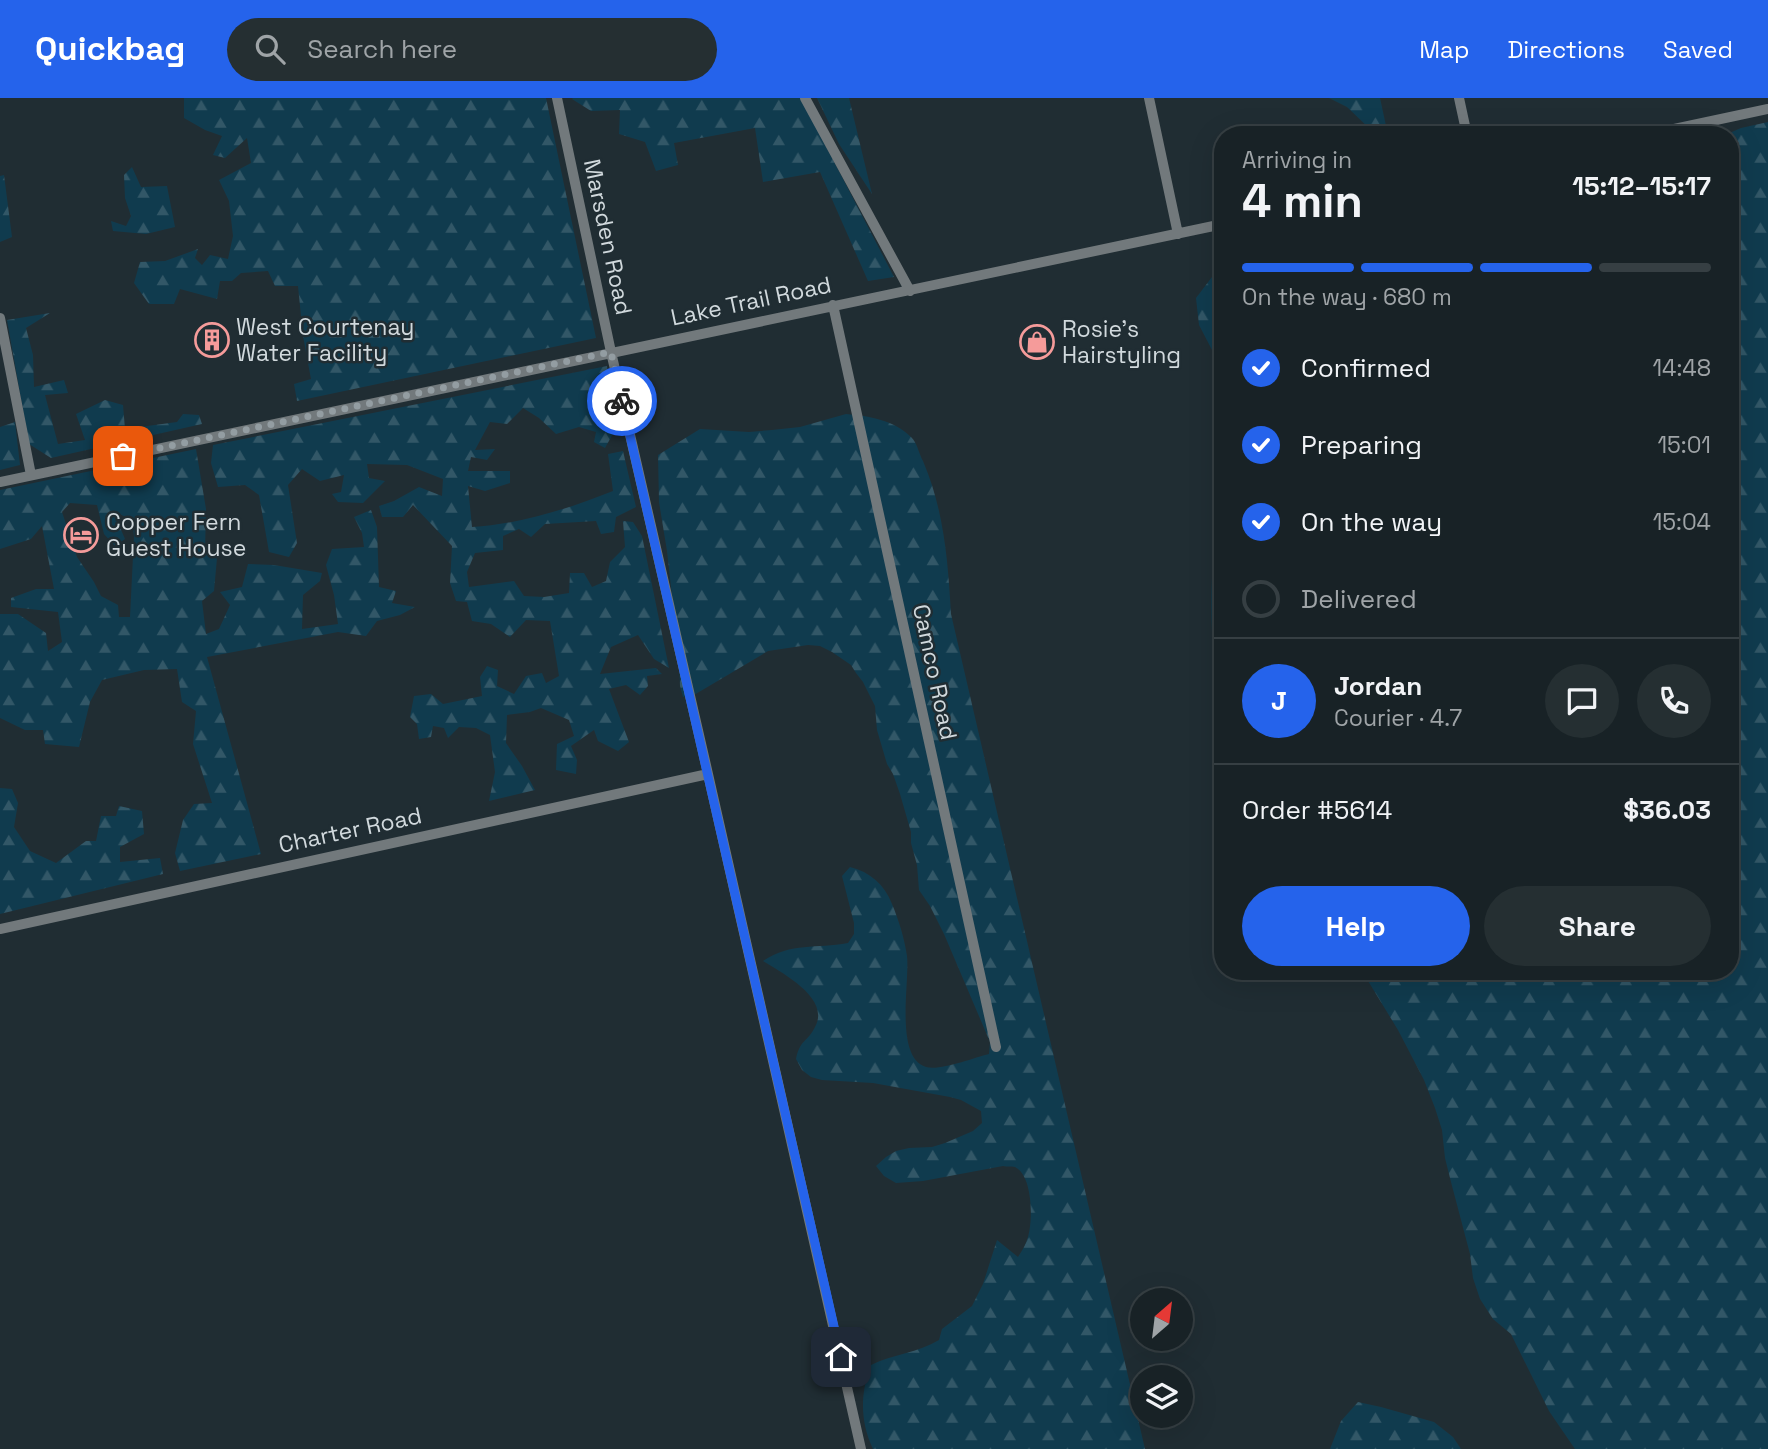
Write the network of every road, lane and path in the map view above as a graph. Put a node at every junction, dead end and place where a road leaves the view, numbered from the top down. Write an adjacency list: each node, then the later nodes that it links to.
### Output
1 (557, 98): 14 (street, Marsden Road)
2 (805, 98): 11 (street)
3 (1149, 98): 10 (street)
4 (1459, 98): 7 (street)
5 (1766, 98): 6 (street)
6 (1768, 109): 8 (street)
7 (1465, 126)
8 (1688, 126)
9 (1214, 226): 10 (street, Lake Trail Road)
10 (1178, 234): 11 (street, Lake Trail Road)
11 (910, 291): 12 (street, Lake Trail Road)
12 (833, 305): 14 (street, Lake Trail Road); 19 (street, Camco Road)
13 (0, 318): 15 (street)
14 (611, 352): 15 (street, Lake Trail Road); 17 (street, Marsden Road)
15 (32, 475): 16 (street, Lake Trail Road)
16 (0, 482)
17 (708, 774): 18 (street, Charter Road); 20 (street, Marsden Road)
18 (0, 929)
19 (996, 1047)
20 (861, 1449)

